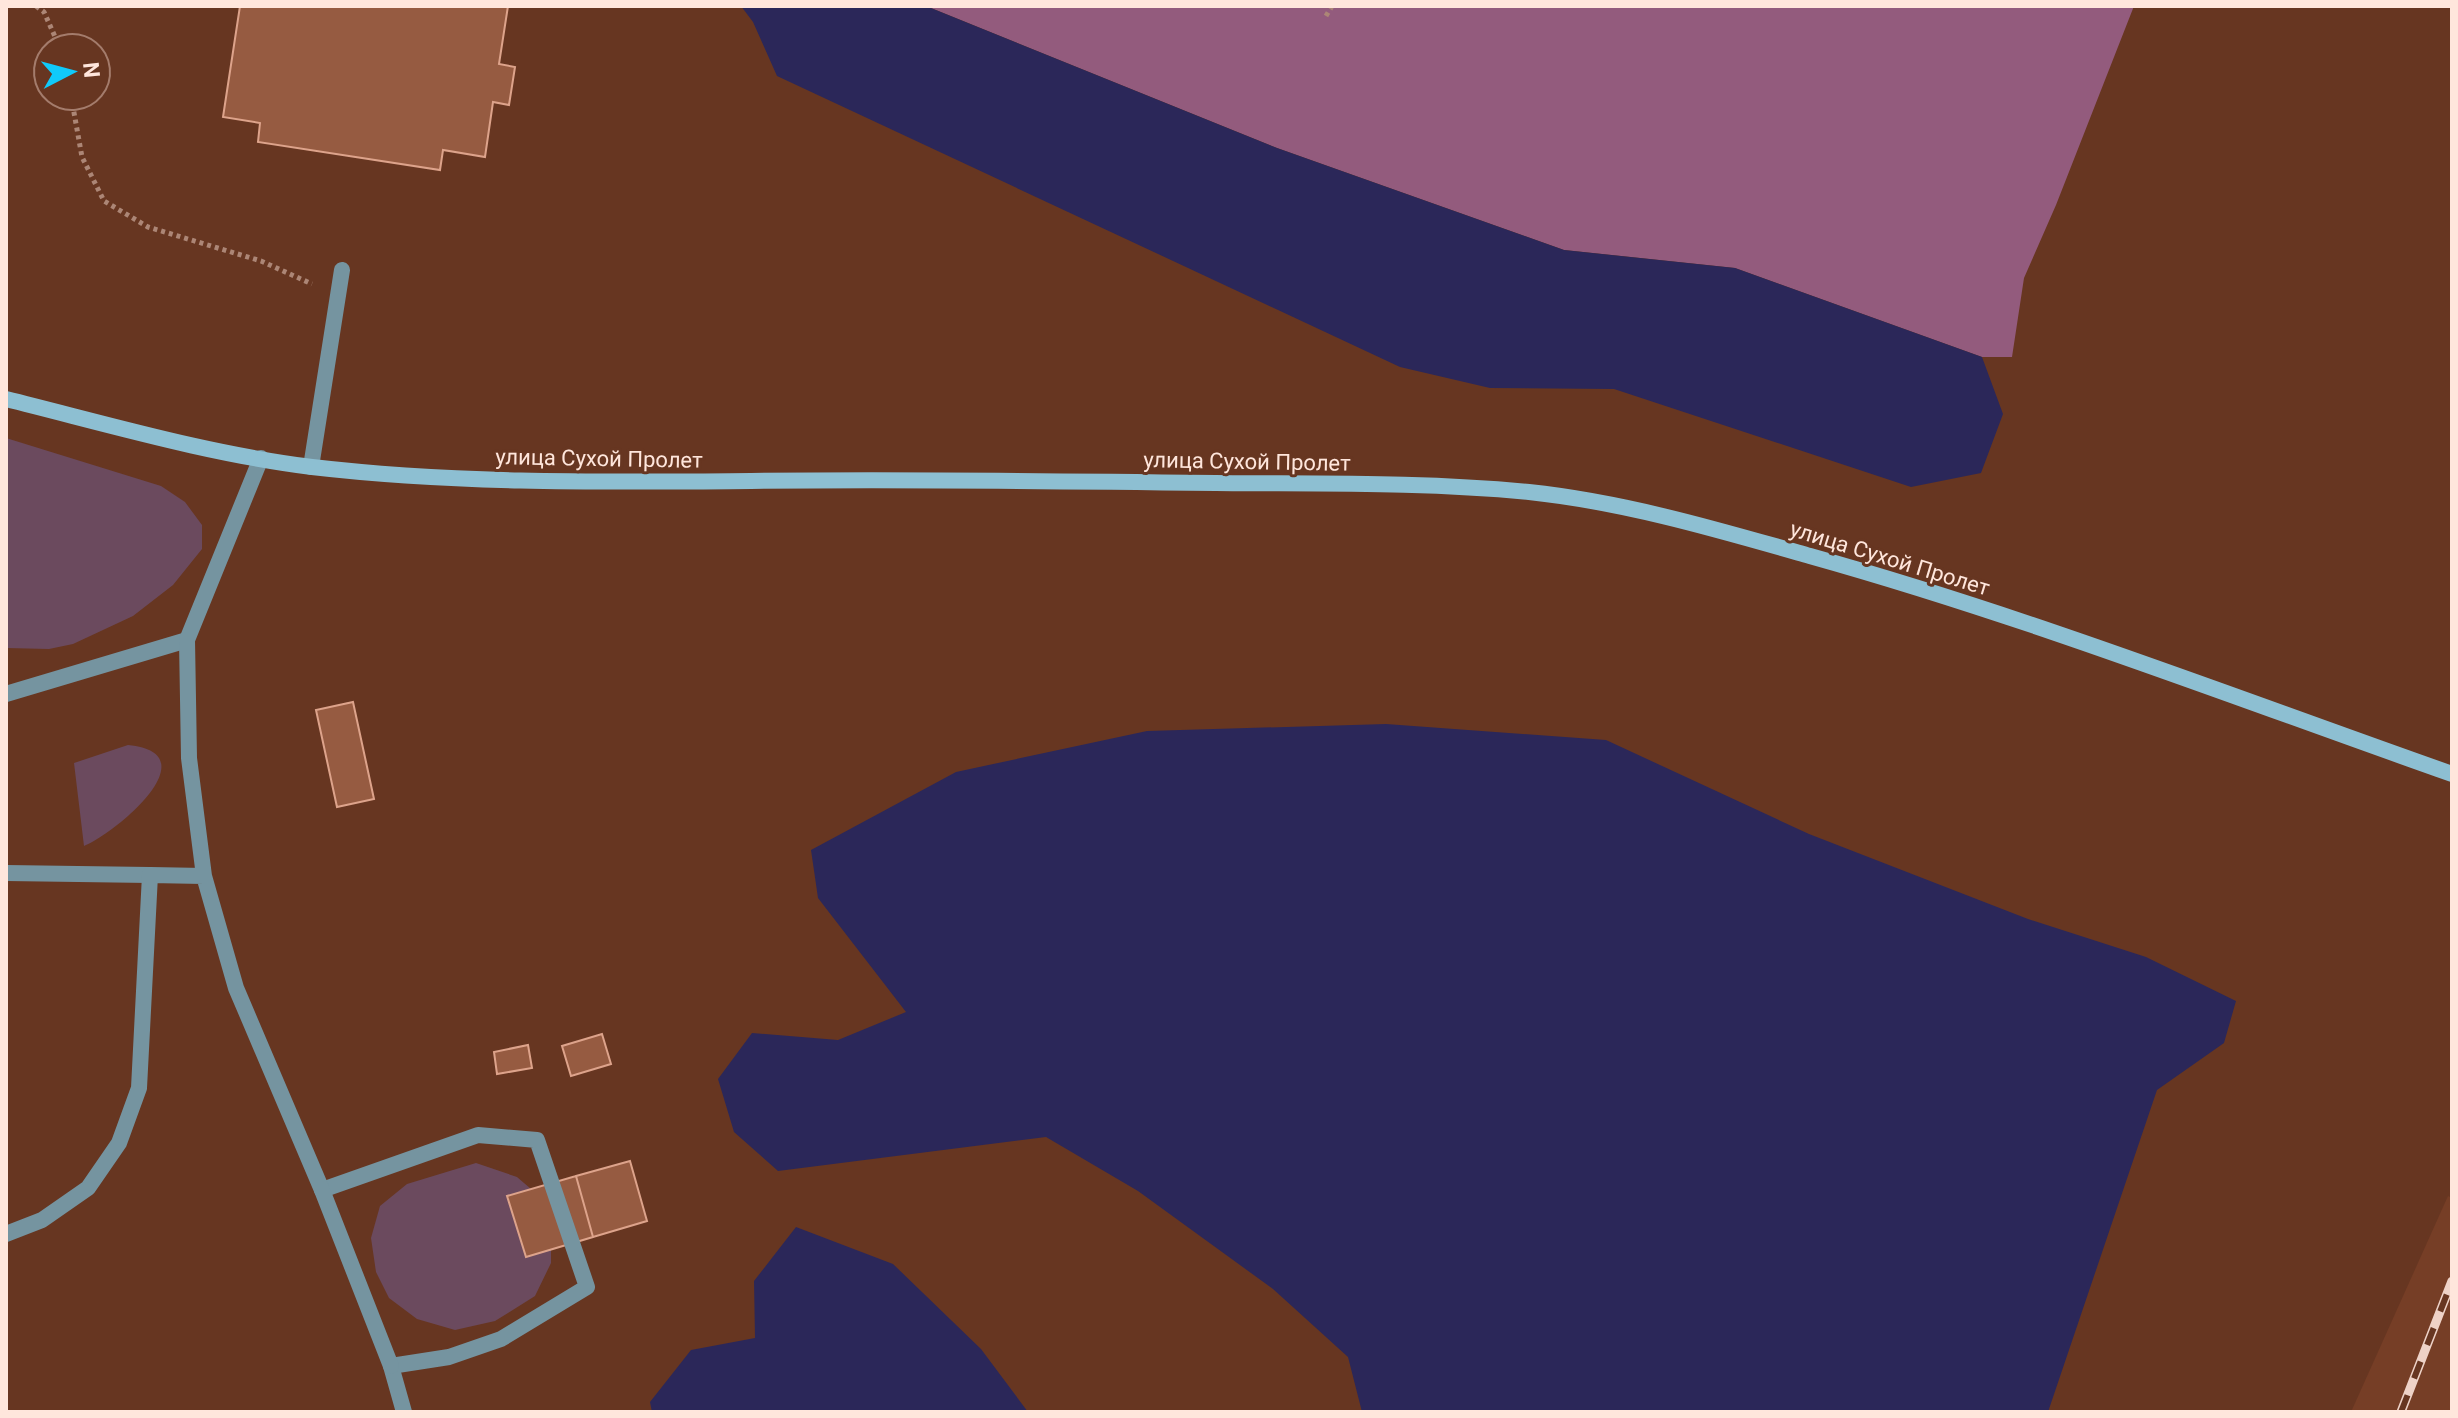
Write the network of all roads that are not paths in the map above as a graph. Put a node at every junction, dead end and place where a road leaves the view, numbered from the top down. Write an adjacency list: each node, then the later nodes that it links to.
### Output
1 (342, 270): 4 (street)
2 (6, 399): 3 (main road, улица Сухой Пролет)
3 (261, 458): 4 (main road, улица Сухой Пролет); 5 (street)
4 (311, 467): 7 (main road, улица Сухой Пролет)
5 (187, 640): 6 (street); 10 (street)
6 (6, 694)
7 (2452, 774)
8 (6, 873): 9 (street)
9 (150, 875): 10 (street); 12 (street)
10 (204, 876): 11 (street)
11 (322, 1190): 13 (street); 13 (street)
12 (6, 1234)
13 (391, 1366): 14 (street)
14 (404, 1412)

